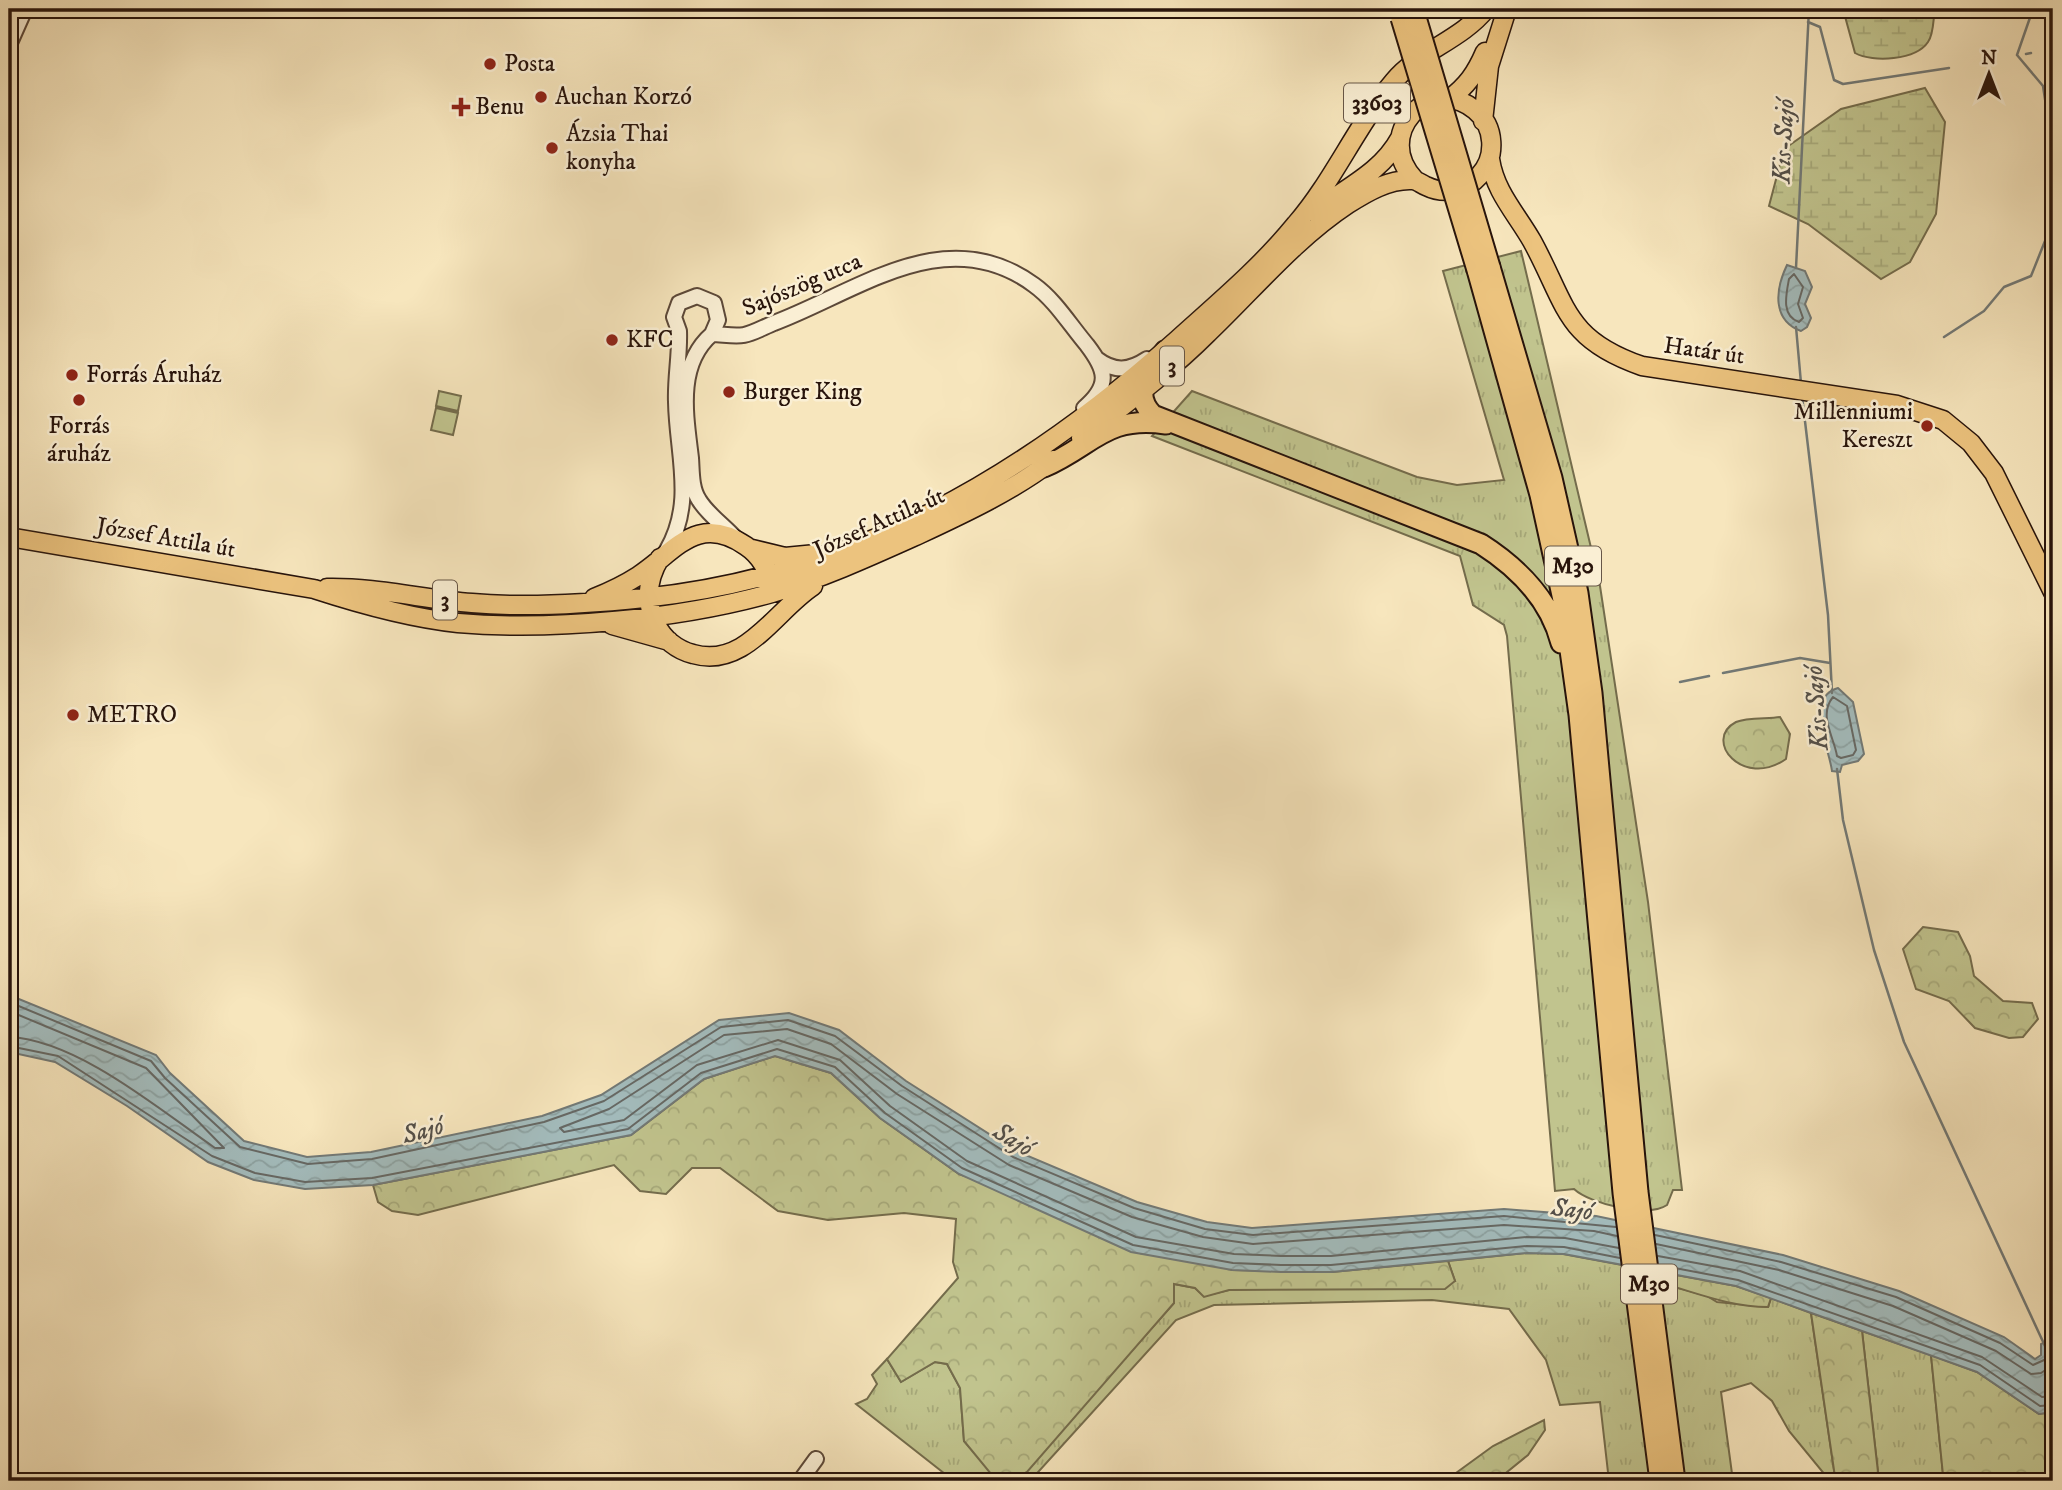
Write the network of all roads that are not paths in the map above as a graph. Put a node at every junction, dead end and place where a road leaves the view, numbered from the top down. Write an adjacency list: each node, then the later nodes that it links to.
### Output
1 (25, 9): 6 (street)
2 (1486, 9): 14 (main road, 33603)
3 (1498, 9): 7 (main road, 3)
4 (1507, 9): 8 (main road)
5 (1407, 12): 15 (highway, M30, bridge)
6 (9, 45)
7 (1448, 100): 8 (main road); 9 (main road, 3)
8 (1483, 121): 10 (main road)
9 (1400, 137): 11 (main road); 14 (main road, 3)
10 (1490, 159): 12 (main road); 13 (main road, Határ út)
11 (1415, 180): 12 (main road, 3); 21 (main road, József Attila út / 3)
12 (1456, 189): 13 (main road)
13 (1504, 199): 30 (main road, Határ út)
14 (1297, 224): 16 (main road, József Attila út / 3)
15 (1484, 268): 36 (highway, M30); 37 (highway, M30)
16 (1206, 315): 19 (main road, József Attila út / 3); 20 (street)
17 (679, 331): 18 (street); 18 (street); 27 (street)
18 (712, 331): 20 (street, Sajószög utca); 26 (street)
19 (1165, 351): 21 (highway); 23 (main road, József Attila út / 3)
20 (1097, 359): 23 (street)
21 (1143, 391): 22 (highway); 23 (main road, József Attila út / 3)
22 (1177, 426): 23 (highway); 36 (highway)
23 (1038, 462): 25 (main road, József Attila út / 3); 28 (main road, József Attila út / 3)
24 (9, 537): 32 (main road, József Attila út / 3)
25 (877, 538): 26 (main road); 29 (main road, József Attila út / 3)
26 (745, 544): 27 (main road); 29 (main road)
27 (664, 554): 31 (main road); 32 (main road)
28 (833, 573): 29 (main road, József Attila út / 3); 34 (main road)
29 (771, 585): 31 (main road, József Attila út / 3); 33 (main road, József Attila út / 3); 34 (main road)
30 (2051, 585)
31 (648, 598): 32 (main road, József Attila út / 3); 33 (main road)
32 (577, 613): 33 (main road, József Attila út / 3); 35 (main road)
33 (652, 616): 35 (main road)
34 (762, 629): 35 (main road)
35 (669, 641)
36 (1579, 715): 37 (highway, M30)
37 (1631, 1192): 38 (highway, M30)
38 (1652, 1374): 41 (highway, M30); 42 (highway, M30)
39 (816, 1460): 40 (street)
40 (800, 1481)
41 (1660, 1481)
42 (1675, 1481)

